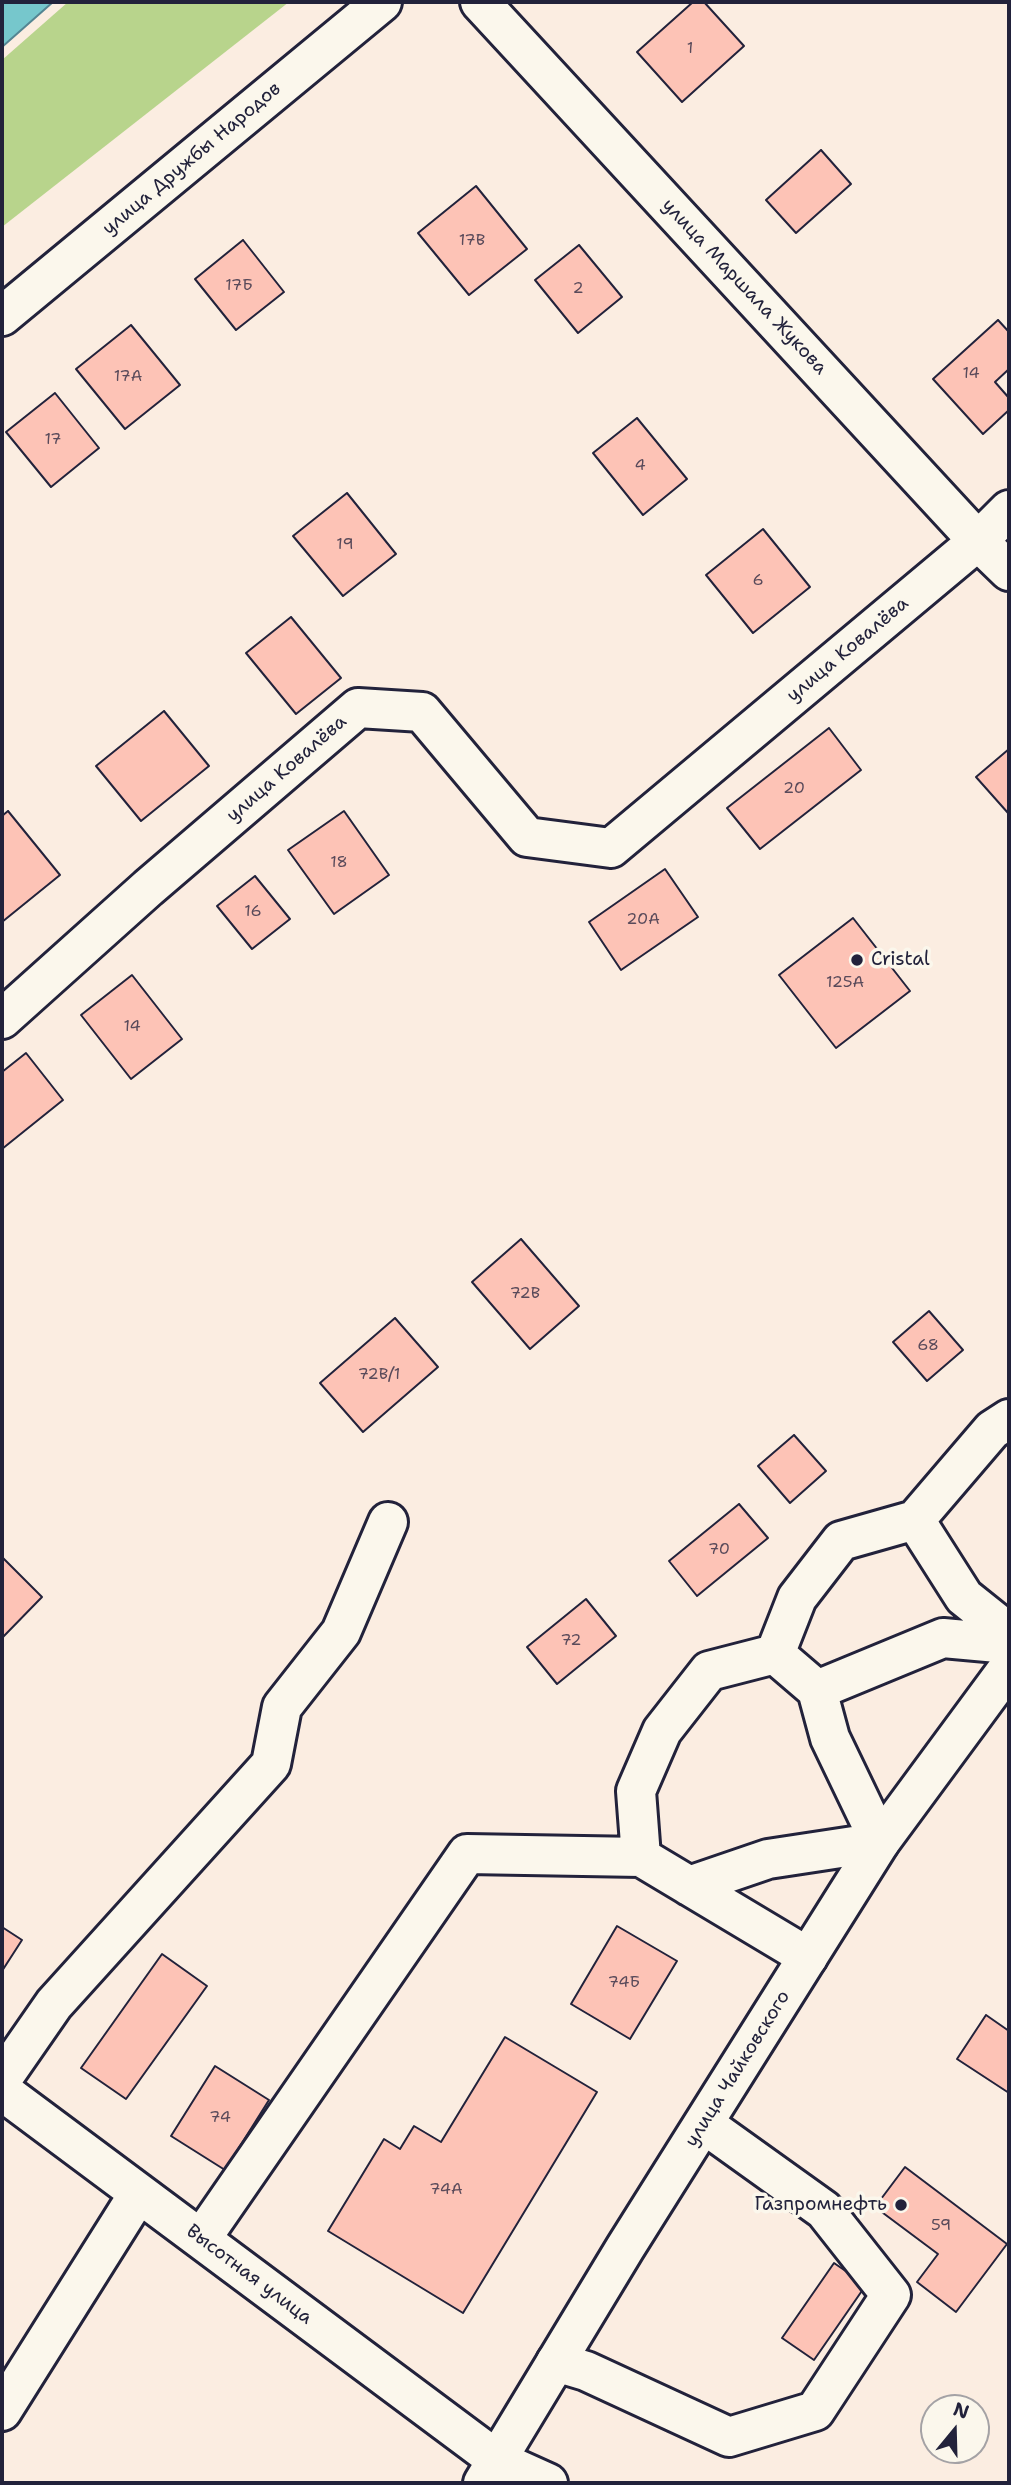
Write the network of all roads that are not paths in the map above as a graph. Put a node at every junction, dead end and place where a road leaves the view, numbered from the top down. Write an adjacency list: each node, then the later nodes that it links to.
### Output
1 (382, 2): 3 (street, улица Дружбы Народов)
2 (480, 2): 5 (street, улица Маршала Жукова)
3 (2, 316)
4 (1009, 510): 5 (street, улица Ковалёва)
5 (978, 541): 6 (street, улица Маршала Жукова); 7 (street, улица Ковалёва)
6 (1009, 571)
7 (2, 1019)
8 (1009, 1419): 9 (street)
9 (915, 1520): 11 (street); 13 (street)
10 (388, 1522): 20 (street)
11 (1009, 1633)
12 (1009, 1644): 15 (street)
13 (775, 1654): 15 (street); 17 (street)
14 (1009, 1667): 16 (street, улица Чайковского)
15 (817, 1690): 16 (street)
16 (880, 1842): 18 (street); 19 (street, улица Чайковского)
17 (641, 1857): 18 (street); 24 (street)
18 (689, 1886): 19 (street)
19 (808, 1957): 22 (street, улица Чайковского)
20 (2, 2079)
21 (2, 2091): 23 (street, Высотная улица)
22 (704, 2124): 25 (street, улица Чайковского); 25 (street)
23 (139, 2193): 24 (street, Высотная улица); 26 (street)
24 (201, 2239): 27 (street, Высотная улица)
25 (556, 2362): 27 (street, улица Чайковского)
26 (2, 2411)
27 (490, 2472): 28 (street, Высотная улица)
28 (548, 2483)

